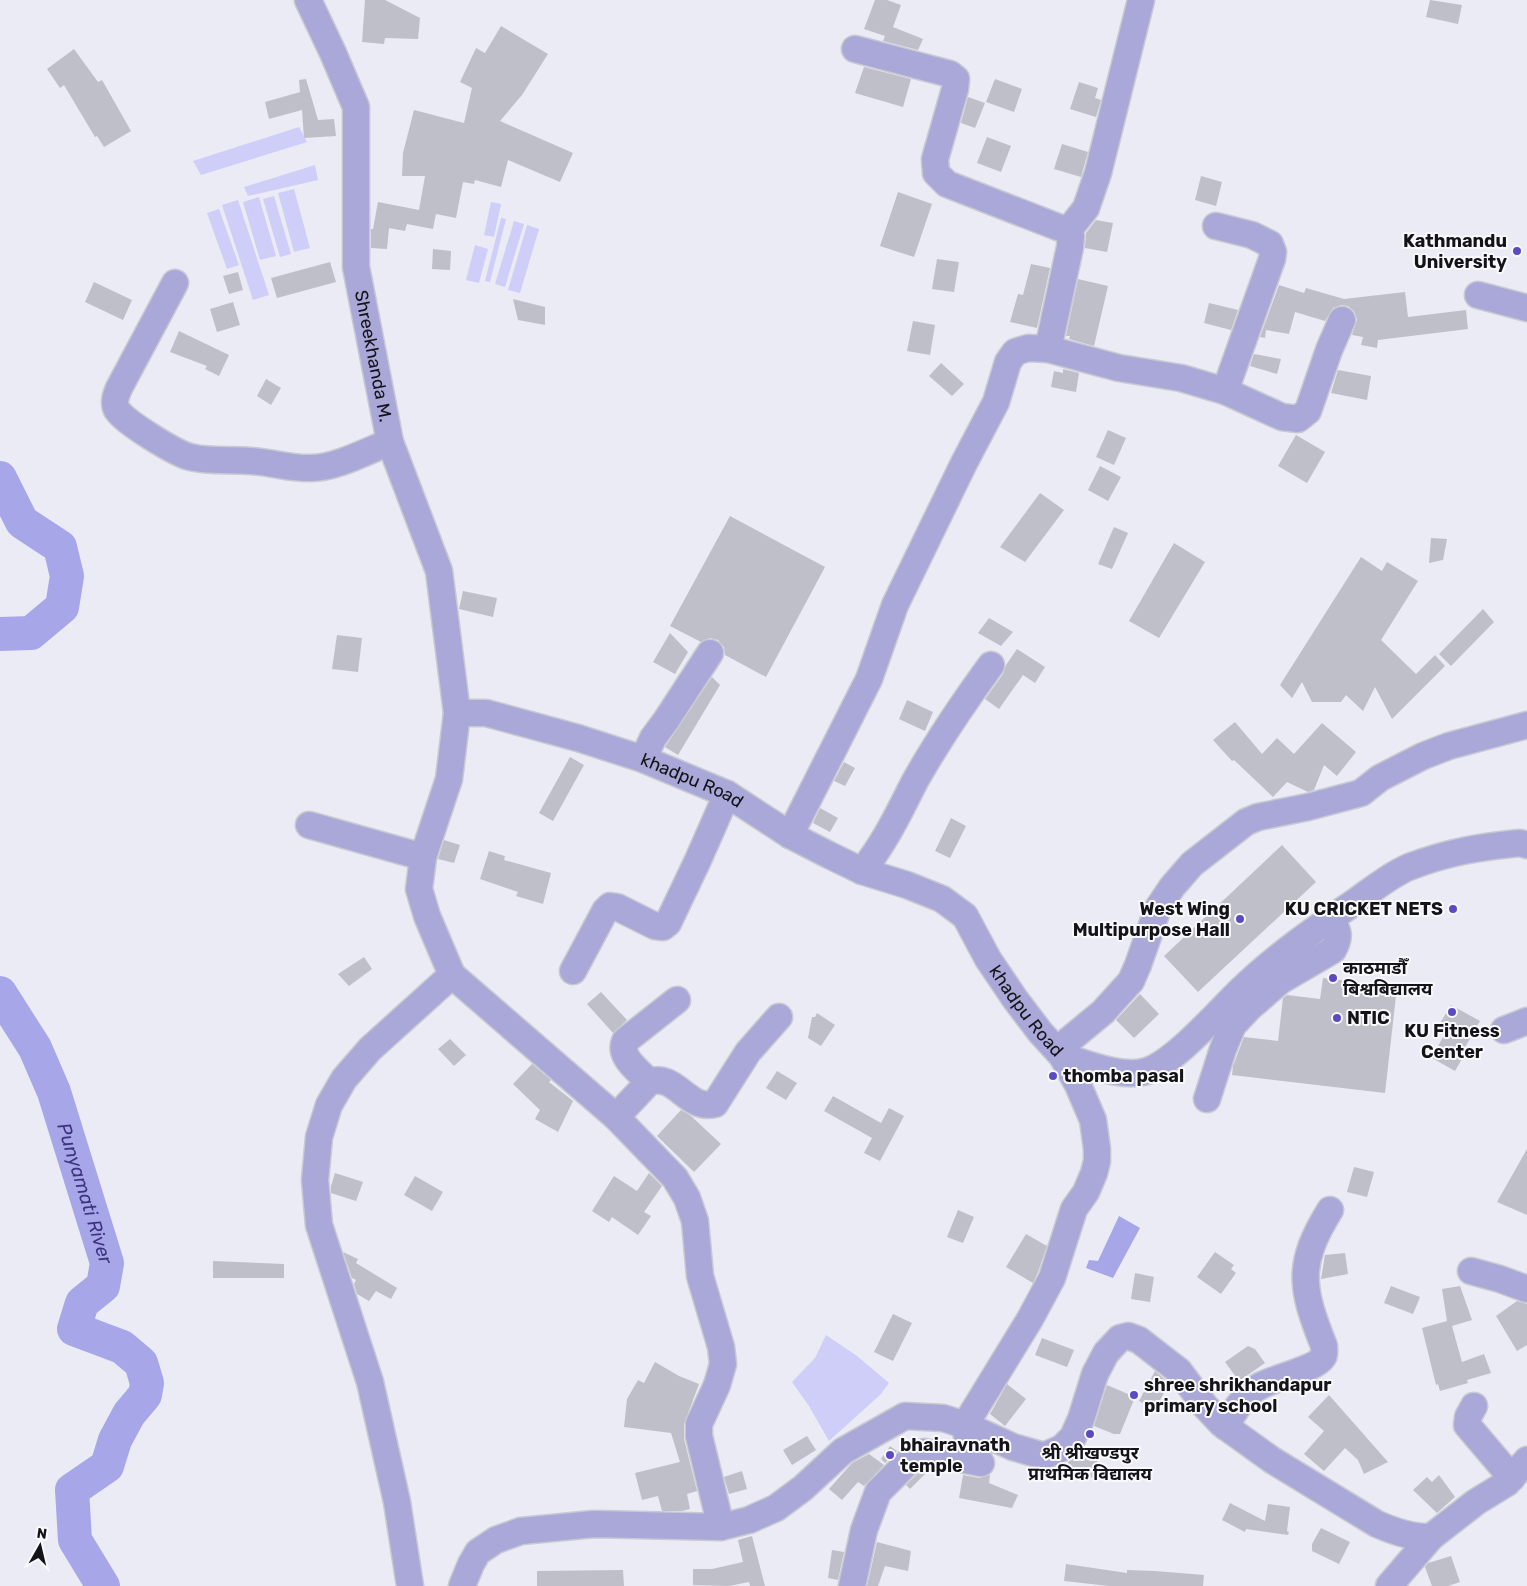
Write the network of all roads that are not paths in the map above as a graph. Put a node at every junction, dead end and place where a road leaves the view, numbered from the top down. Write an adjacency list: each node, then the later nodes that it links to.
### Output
1 (308, 0): 12 (street, Shreekhanda M.)
2 (1141, 0): 5 (street)
3 (855, 49): 5 (street)
4 (1216, 226): 11 (street)
5 (1068, 231): 10 (street)
6 (176, 283): 12 (street)
7 (1478, 295): 8 (street)
8 (1527, 308)
9 (1342, 320): 11 (street)
10 (1048, 349): 11 (street); 20 (street)
11 (1225, 391)
12 (390, 442): 15 (street, Shreekhanda M.)
13 (710, 653): 17 (street)
14 (991, 665): 23 (street)
15 (457, 713): 17 (street, khadpu Road); 22 (street, Shreekhanda M.)
16 (1527, 726): 29 (street)
17 (643, 759): 18 (street, khadpu Road)
18 (726, 794): 20 (street, khadpu Road); 25 (street)
19 (309, 825): 22 (street)
20 (790, 835): 23 (street, khadpu Road)
21 (1525, 843): 24 (street)
22 (423, 857): 26 (street, Shreekhanda M.)
23 (862, 871): 29 (street, khadpu Road)
24 (1331, 918): 29 (street); 31 (street)
25 (573, 971)
26 (452, 975): 32 (street); 42 (street)
27 (677, 1000): 30 (street)
28 (779, 1017): 30 (street)
29 (1059, 1053): 37 (street, khadpu Road)
30 (649, 1082): 32 (street)
31 (1207, 1099)
32 (616, 1117): 40 (street)
33 (1330, 1210): 38 (street)
34 (1471, 1271): 35 (street)
35 (1527, 1289)
36 (1474, 1406): 39 (street)
37 (965, 1425): 38 (street); 40 (street); 44 (street)
38 (1226, 1427): 41 (street)
39 (1518, 1477): 41 (street)
40 (721, 1527): 43 (street)
41 (1430, 1537): 45 (street)
42 (410, 1586)
43 (462, 1586)
44 (852, 1586)
45 (1389, 1586)

